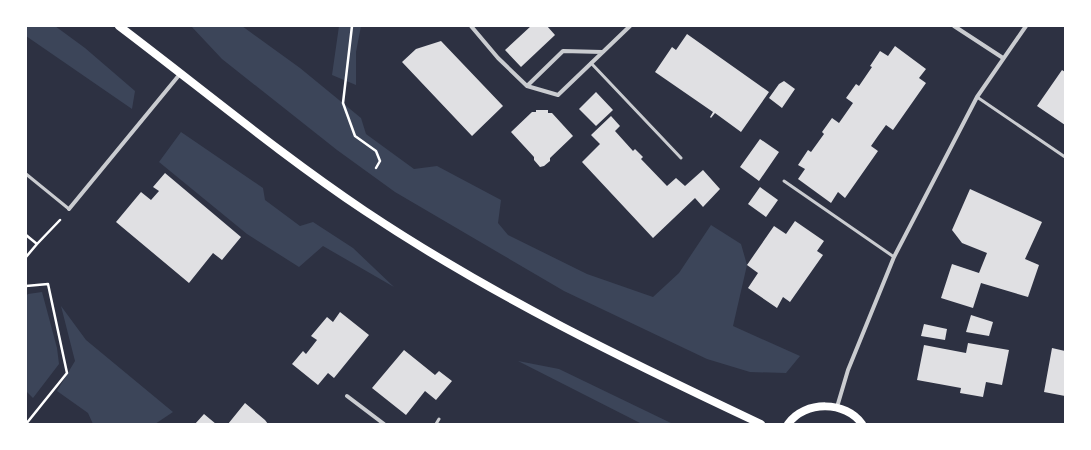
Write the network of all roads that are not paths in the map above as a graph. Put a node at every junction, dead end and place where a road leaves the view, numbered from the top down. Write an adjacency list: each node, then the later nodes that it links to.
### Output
1 (119, 26): 9 (main road)
2 (471, 26): 10 (street)
3 (630, 26): 6 (street)
4 (954, 26): 7 (street)
5 (1026, 26): 7 (street)
6 (603, 52): 8 (street); 10 (street)
7 (1003, 58): 11 (street)
8 (591, 63): 10 (street); 13 (lane)
9 (180, 74): 16 (street); 23 (main road)
10 (527, 86)
11 (977, 97): 12 (lane); 17 (street)
12 (1065, 157)
13 (681, 158)
14 (26, 174): 16 (lane)
15 (784, 181): 17 (lane)
16 (69, 209)
17 (894, 258): 19 (street)
18 (348, 396): 21 (street)
19 (836, 408): 24 (main road); 25 (main road)
20 (440, 419): 22 (lane)
21 (384, 424)
22 (436, 424)
23 (761, 424)
24 (788, 424)
25 (862, 424)

